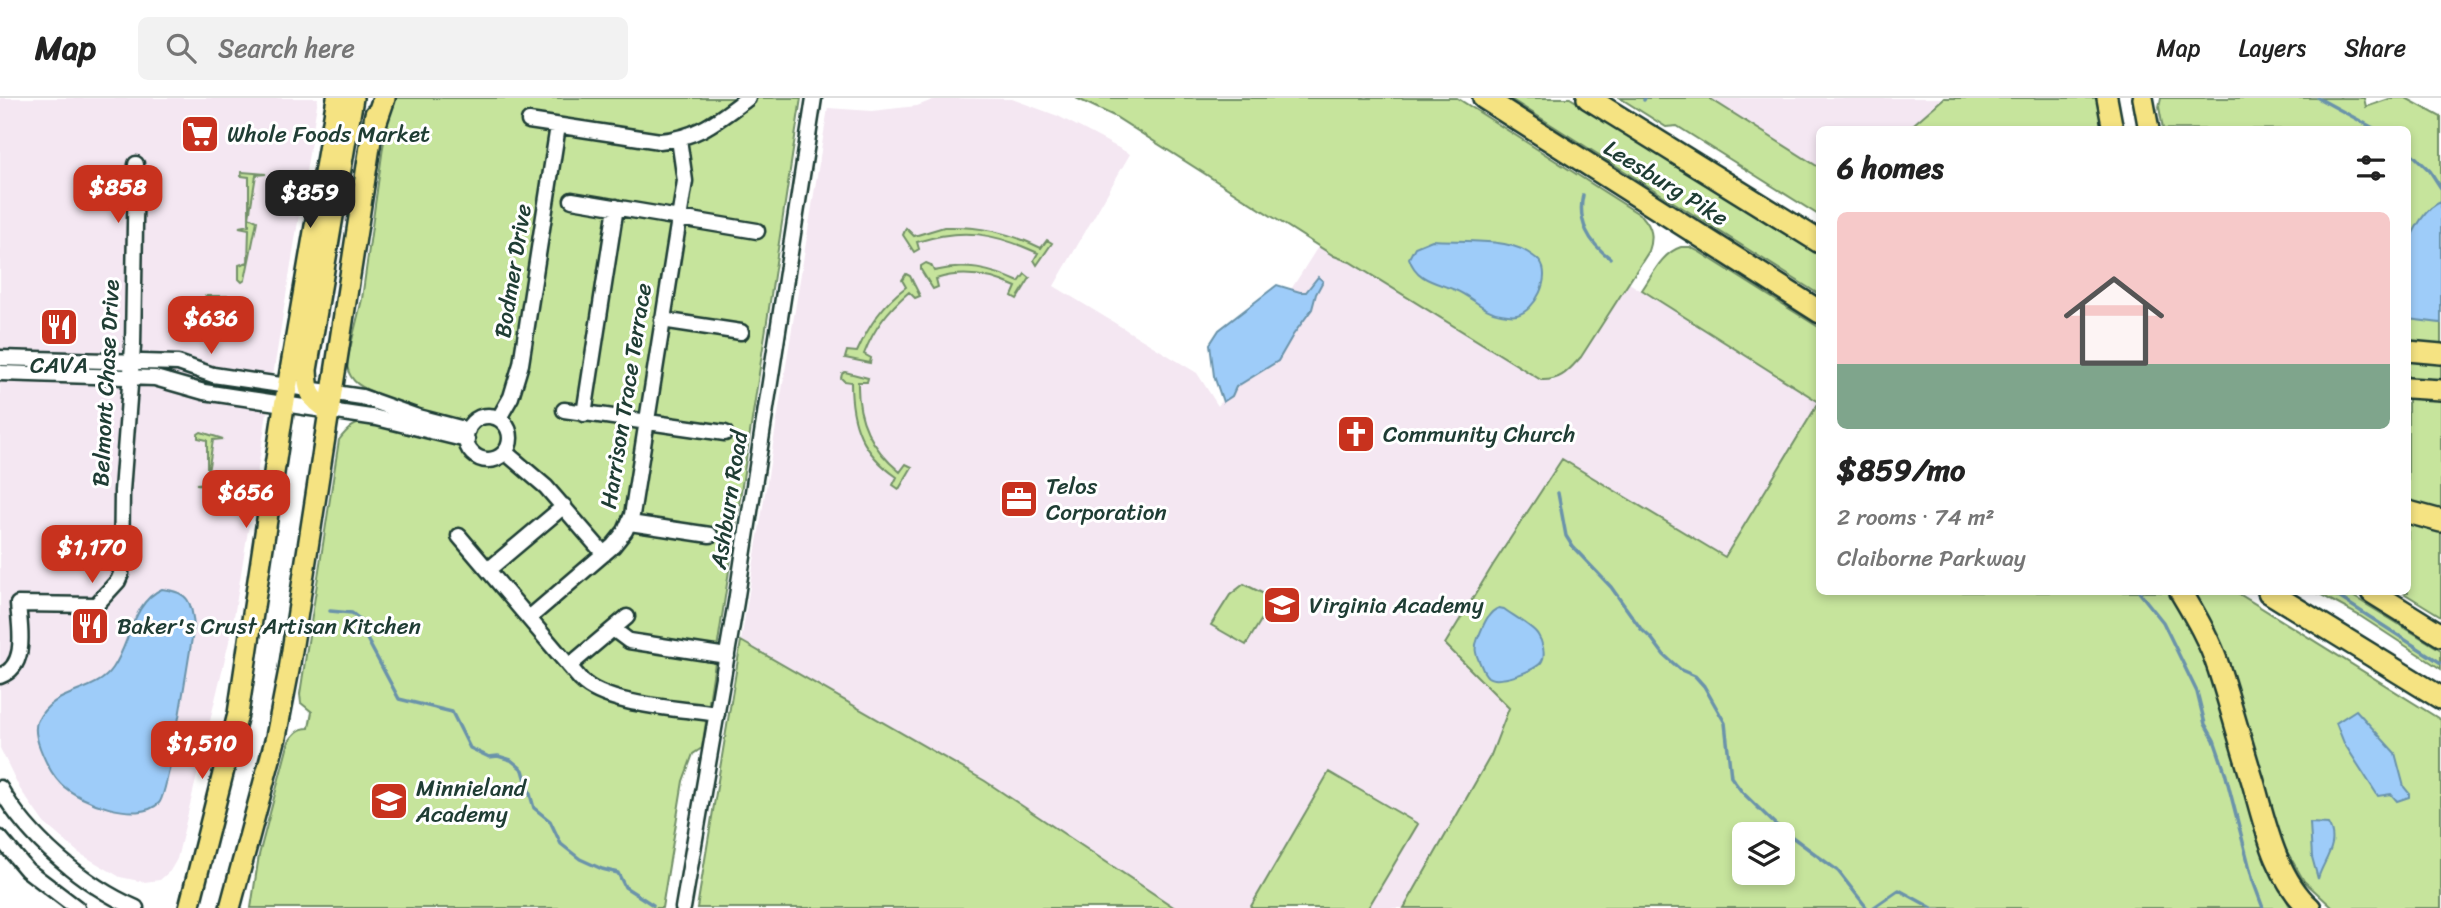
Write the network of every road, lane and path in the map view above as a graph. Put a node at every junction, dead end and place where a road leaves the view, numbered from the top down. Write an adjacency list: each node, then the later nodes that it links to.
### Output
1 (337, 98): 32 (main road)
2 (353, 98): 33 (main road)
3 (377, 98): 15 (main road)
4 (384, 98): 15 (highway)
5 (748, 98): 16 (street)
6 (814, 98): 60 (street, Ashburn Road)
7 (1484, 98): 23 (highway, Leesburg Pike)
8 (1588, 98): 22 (highway, Leesburg Pike)
9 (2107, 98): 13 (main road)
10 (2143, 98): 14 (main road)
11 (528, 121): 12 (street)
12 (558, 126): 16 (street); 40 (street, Bodmer Drive)
13 (2112, 126)
14 (2148, 126)
15 (373, 130): 36 (main road)
16 (679, 139): 20 (street, Harrison Trace Terrace)
17 (136, 164): 29 (street, Belmont Chase Drive)
18 (572, 200): 19 (street)
19 (616, 207): 20 (street); 39 (street)
20 (678, 218): 21 (street); 24 (street, Harrison Trace Terrace)
21 (757, 231)
22 (1816, 240)
23 (1816, 309)
24 (662, 320): 25 (street); 41 (street, Harrison Trace Terrace)
25 (741, 332)
26 (2411, 351): 27 (main road)
27 (2441, 354)
28 (0, 358): 29 (street)
29 (131, 361): 31 (street, Belmont Chase Drive); 32 (street)
30 (0, 373): 31 (street)
31 (130, 377): 37 (street); 62 (street, Belmont Chase Drive)
32 (288, 386): 33 (street); 37 (main road)
33 (308, 388): 36 (main road)
34 (2411, 388): 35 (main road)
35 (2441, 390)
36 (331, 402): 37 (street); 43 (street); 70 (main road)
37 (284, 406): 69 (main road)
38 (564, 410): 39 (street)
39 (584, 414): 41 (street)
40 (499, 418): 43 (street); 44 (street)
41 (646, 421): 42 (street); 48 (street, Harrison Trace Terrace)
42 (725, 433)
43 (467, 435): 44 (street)
44 (505, 452): 45 (street)
45 (564, 506): 51 (street); 52 (street)
46 (2411, 513): 47 (highway)
47 (2441, 521)
48 (630, 523): 49 (street); 51 (street, Harrison Trace Terrace)
49 (710, 534)
50 (459, 536): 52 (street)
51 (604, 554): 57 (street, Harrison Trace Terrace)
52 (488, 570): 57 (street)
53 (2183, 595): 72 (highway)
54 (2274, 595): 63 (highway)
55 (2377, 595): 59 (highway)
56 (626, 617): 58 (street)
57 (529, 618): 61 (street)
58 (613, 629): 60 (street); 61 (street)
59 (2441, 635)
60 (727, 656): 64 (street, Ashburn Road)
61 (569, 666): 64 (street)
62 (0, 676)
63 (2441, 698)
64 (717, 714): 71 (street, Ashburn Road)
65 (0, 788): 68 (street)
66 (0, 838): 67 (street)
67 (77, 908)
68 (136, 908)
69 (189, 908)
70 (230, 908)
71 (683, 908)
72 (2310, 908)

